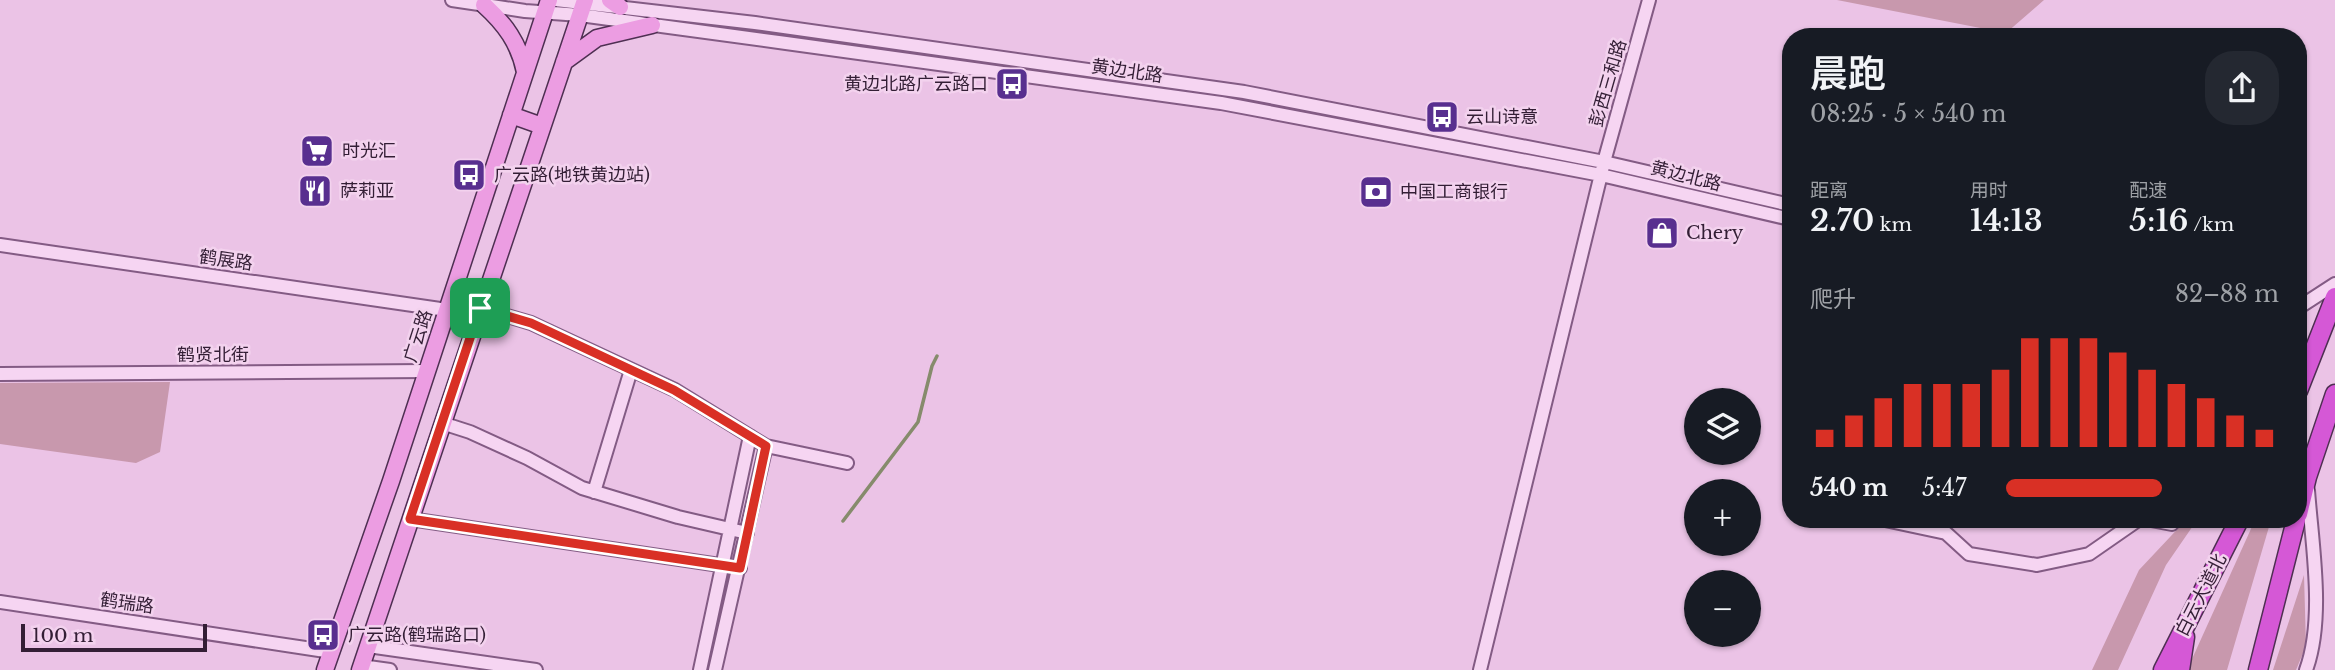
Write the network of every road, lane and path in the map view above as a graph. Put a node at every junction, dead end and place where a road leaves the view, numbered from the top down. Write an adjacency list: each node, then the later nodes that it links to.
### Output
1 (452, 0): 5 (street, 黄边北路)
2 (556, 0): 7 (street, 黄边北路)
3 (1649, 0): 13 (street, 彭西三和路)
4 (615, 4): 7 (street, 黄边北路); 13 (street, 黄边北路)
5 (484, 5): 6 (street, 黄边北路); 10 (main road)
6 (547, 6): 7 (street, 黄边北路); 10 (main road, 广云路)
7 (583, 6): 8 (street, 黄边北路); 9 (main road)
8 (652, 25): 9 (main road); 14 (street, 黄边北路)
9 (564, 62): 12 (main road)
10 (525, 72): 11 (main road, 广云路)
11 (511, 115): 12 (main road); 22 (main road, 广云路)
12 (542, 126): 21 (main road)
13 (1604, 162): 14 (street, 彭西三和路); 15 (street, 黄边北路)
14 (1601, 175): 16 (street, 黄边北路); 53 (street, 彭西三和路)
15 (1782, 203)
16 (1782, 217)
17 (0, 245): 22 (street, 鹤展路)
18 (2335, 284): 20 (street)
19 (2335, 297): 23 (highway)
20 (2307, 302)
21 (480, 308): 24 (street); 28 (main road)
22 (447, 310): 25 (main road, 广云路)
23 (2307, 360)
24 (631, 370): 29 (street); 33 (street)
25 (427, 371): 26 (street, 鹤贤北街); 46 (main road, 广云路)
26 (0, 374)
27 (2335, 394): 32 (highway)
28 (442, 424): 33 (street); 34 (main road)
29 (750, 436): 30 (street); 40 (street)
30 (766, 446): 31 (street); 39 (street)
31 (847, 463)
32 (2307, 477): 58 (street)
33 (594, 492): 39 (street)
34 (410, 519): 40 (street); 45 (main road)
35 (1923, 528): 36 (street)
36 (2126, 528)
37 (2235, 528): 43 (highway, 白云大道北)
38 (2294, 528): 44 (highway)
39 (747, 533): 41 (street)
40 (722, 565): 41 (street); 51 (street)
41 (740, 568): 52 (street)
42 (0, 602): 46 (street, 鹤瑞路)
43 (2187, 620): 54 (highway, 白云大道北); 55 (highway)
44 (2269, 629): 56 (highway); 57 (highway)
45 (368, 646): 47 (main road); 50 (street)
46 (332, 652): 48 (main road, 广云路)
47 (360, 668): 49 (street)
48 (325, 670)
49 (390, 670)
50 (536, 670)
51 (700, 670)
52 (715, 670)
53 (1480, 670)
54 (2163, 670)
55 (2180, 670)
56 (2249, 670)
57 (2258, 670)
58 (2306, 670)

